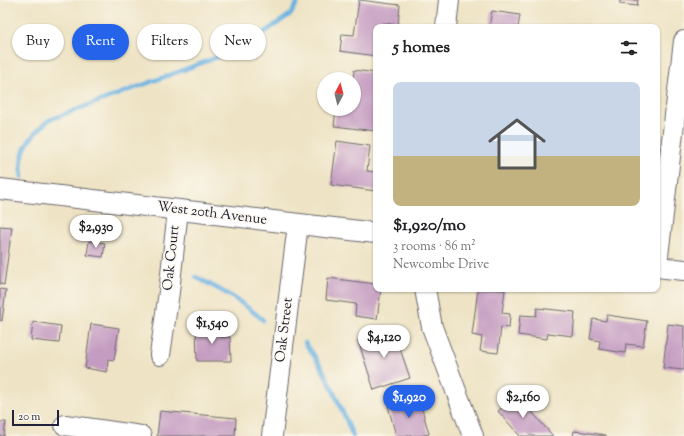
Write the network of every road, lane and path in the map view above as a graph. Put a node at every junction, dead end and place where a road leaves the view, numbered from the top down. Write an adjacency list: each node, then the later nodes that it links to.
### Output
1 (449, 0): 2 (street)
2 (446, 24)
3 (684, 41): 8 (street)
4 (0, 189): 5 (street, West 20th Avenue)
5 (178, 210): 6 (street, West 20th Avenue); 12 (street, Oak Court)
6 (298, 224): 7 (street, West 20th Avenue); 15 (street, Oak Street)
7 (373, 233)
8 (660, 241)
9 (660, 266): 10 (street)
10 (684, 270)
11 (426, 292): 16 (street)
12 (160, 355)
13 (65, 425): 14 (street)
14 (141, 436)
15 (272, 436)
16 (473, 436)

